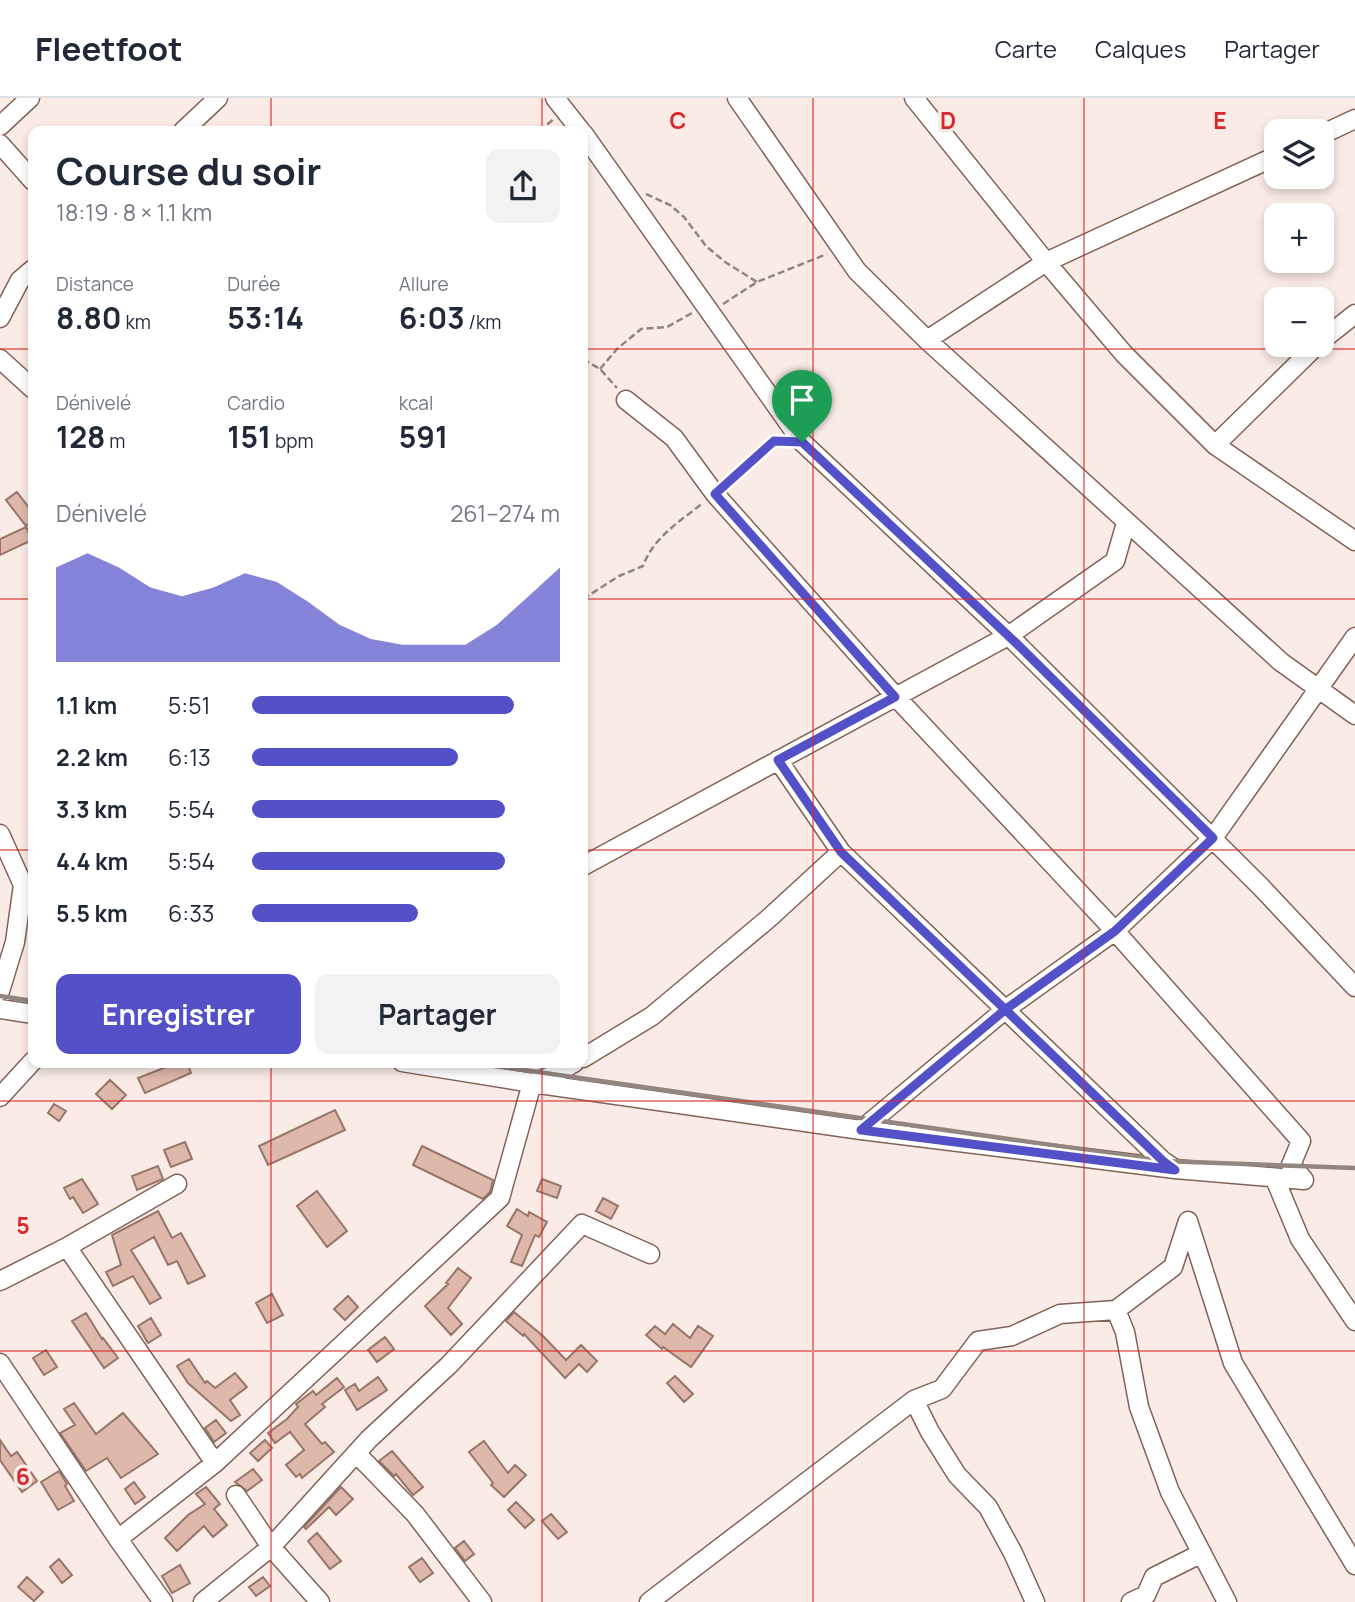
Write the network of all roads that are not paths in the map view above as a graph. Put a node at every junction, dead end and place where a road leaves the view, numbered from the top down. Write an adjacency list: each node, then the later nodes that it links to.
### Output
1 (30, 98): 7 (street)
2 (218, 98): 8 (street)
3 (555, 98): 9 (street)
4 (737, 98): 20 (street)
5 (914, 98): 15 (street)
6 (1355, 120): 10 (street)
7 (0, 126)
8 (188, 126)
9 (577, 126)
10 (1334, 129)
11 (588, 140): 28 (street)
12 (0, 144): 14 (street)
13 (1264, 162): 15 (street)
14 (28, 175)
15 (1046, 262): 20 (street); 25 (street)
16 (28, 273): 18 (street)
17 (1355, 314): 19 (street)
18 (0, 318)
19 (1334, 331)
20 (927, 340): 26 (street)
21 (1305, 357): 25 (street)
22 (0, 359): 23 (street)
23 (28, 384)
24 (626, 400): 31 (street)
25 (1215, 445): 27 (street)
26 (1126, 523): 28 (street); 30 (street)
27 (1355, 541)
28 (1008, 636): 31 (street); 35 (street)
29 (1355, 637): 30 (street)
30 (1320, 690): 32 (street); 35 (street)
31 (895, 697): 33 (street); 38 (street)
32 (1355, 715)
33 (778, 760): 36 (street); 37 (street)
34 (0, 834): 40 (street)
35 (1213, 838): 38 (street); 39 (street)
36 (841, 852): 42 (street); 44 (street)
37 (588, 863)
38 (1115, 931): 42 (street); 52 (street)
39 (1355, 987)
40 (0, 991)
41 (0, 1009): 43 (street)
42 (1006, 1009): 50 (street); 51 (street)
43 (28, 1013)
44 (588, 1055)
45 (28, 1066): 49 (street)
46 (439, 1068): 48 (street)
47 (564, 1068): 48 (street)
48 (532, 1083): 50 (street); 62 (street)
49 (0, 1097)
50 (861, 1130): 51 (street)
51 (1175, 1170): 52 (street)
52 (1275, 1179): 58 (street)
53 (177, 1184): 54 (street)
54 (67, 1248): 56 (street); 62 (street)
55 (650, 1254): 61 (street)
56 (0, 1281)
57 (1116, 1310): 60 (street); 66 (street); 67 (street)
58 (1355, 1321)
59 (0, 1363): 64 (street)
60 (914, 1400): 72 (street); 73 (street)
61 (356, 1453): 65 (street); 71 (street)
62 (215, 1463): 64 (street)
63 (236, 1495): 65 (street)
64 (118, 1539): 68 (street)
65 (271, 1547): 69 (street); 70 (street)
66 (1202, 1553): 74 (street); 75 (street)
67 (1355, 1565)
68 (163, 1602)
69 (203, 1602)
70 (320, 1602)
71 (482, 1602)
72 (649, 1602)
73 (1035, 1602)
74 (1130, 1602)
75 (1227, 1602)

